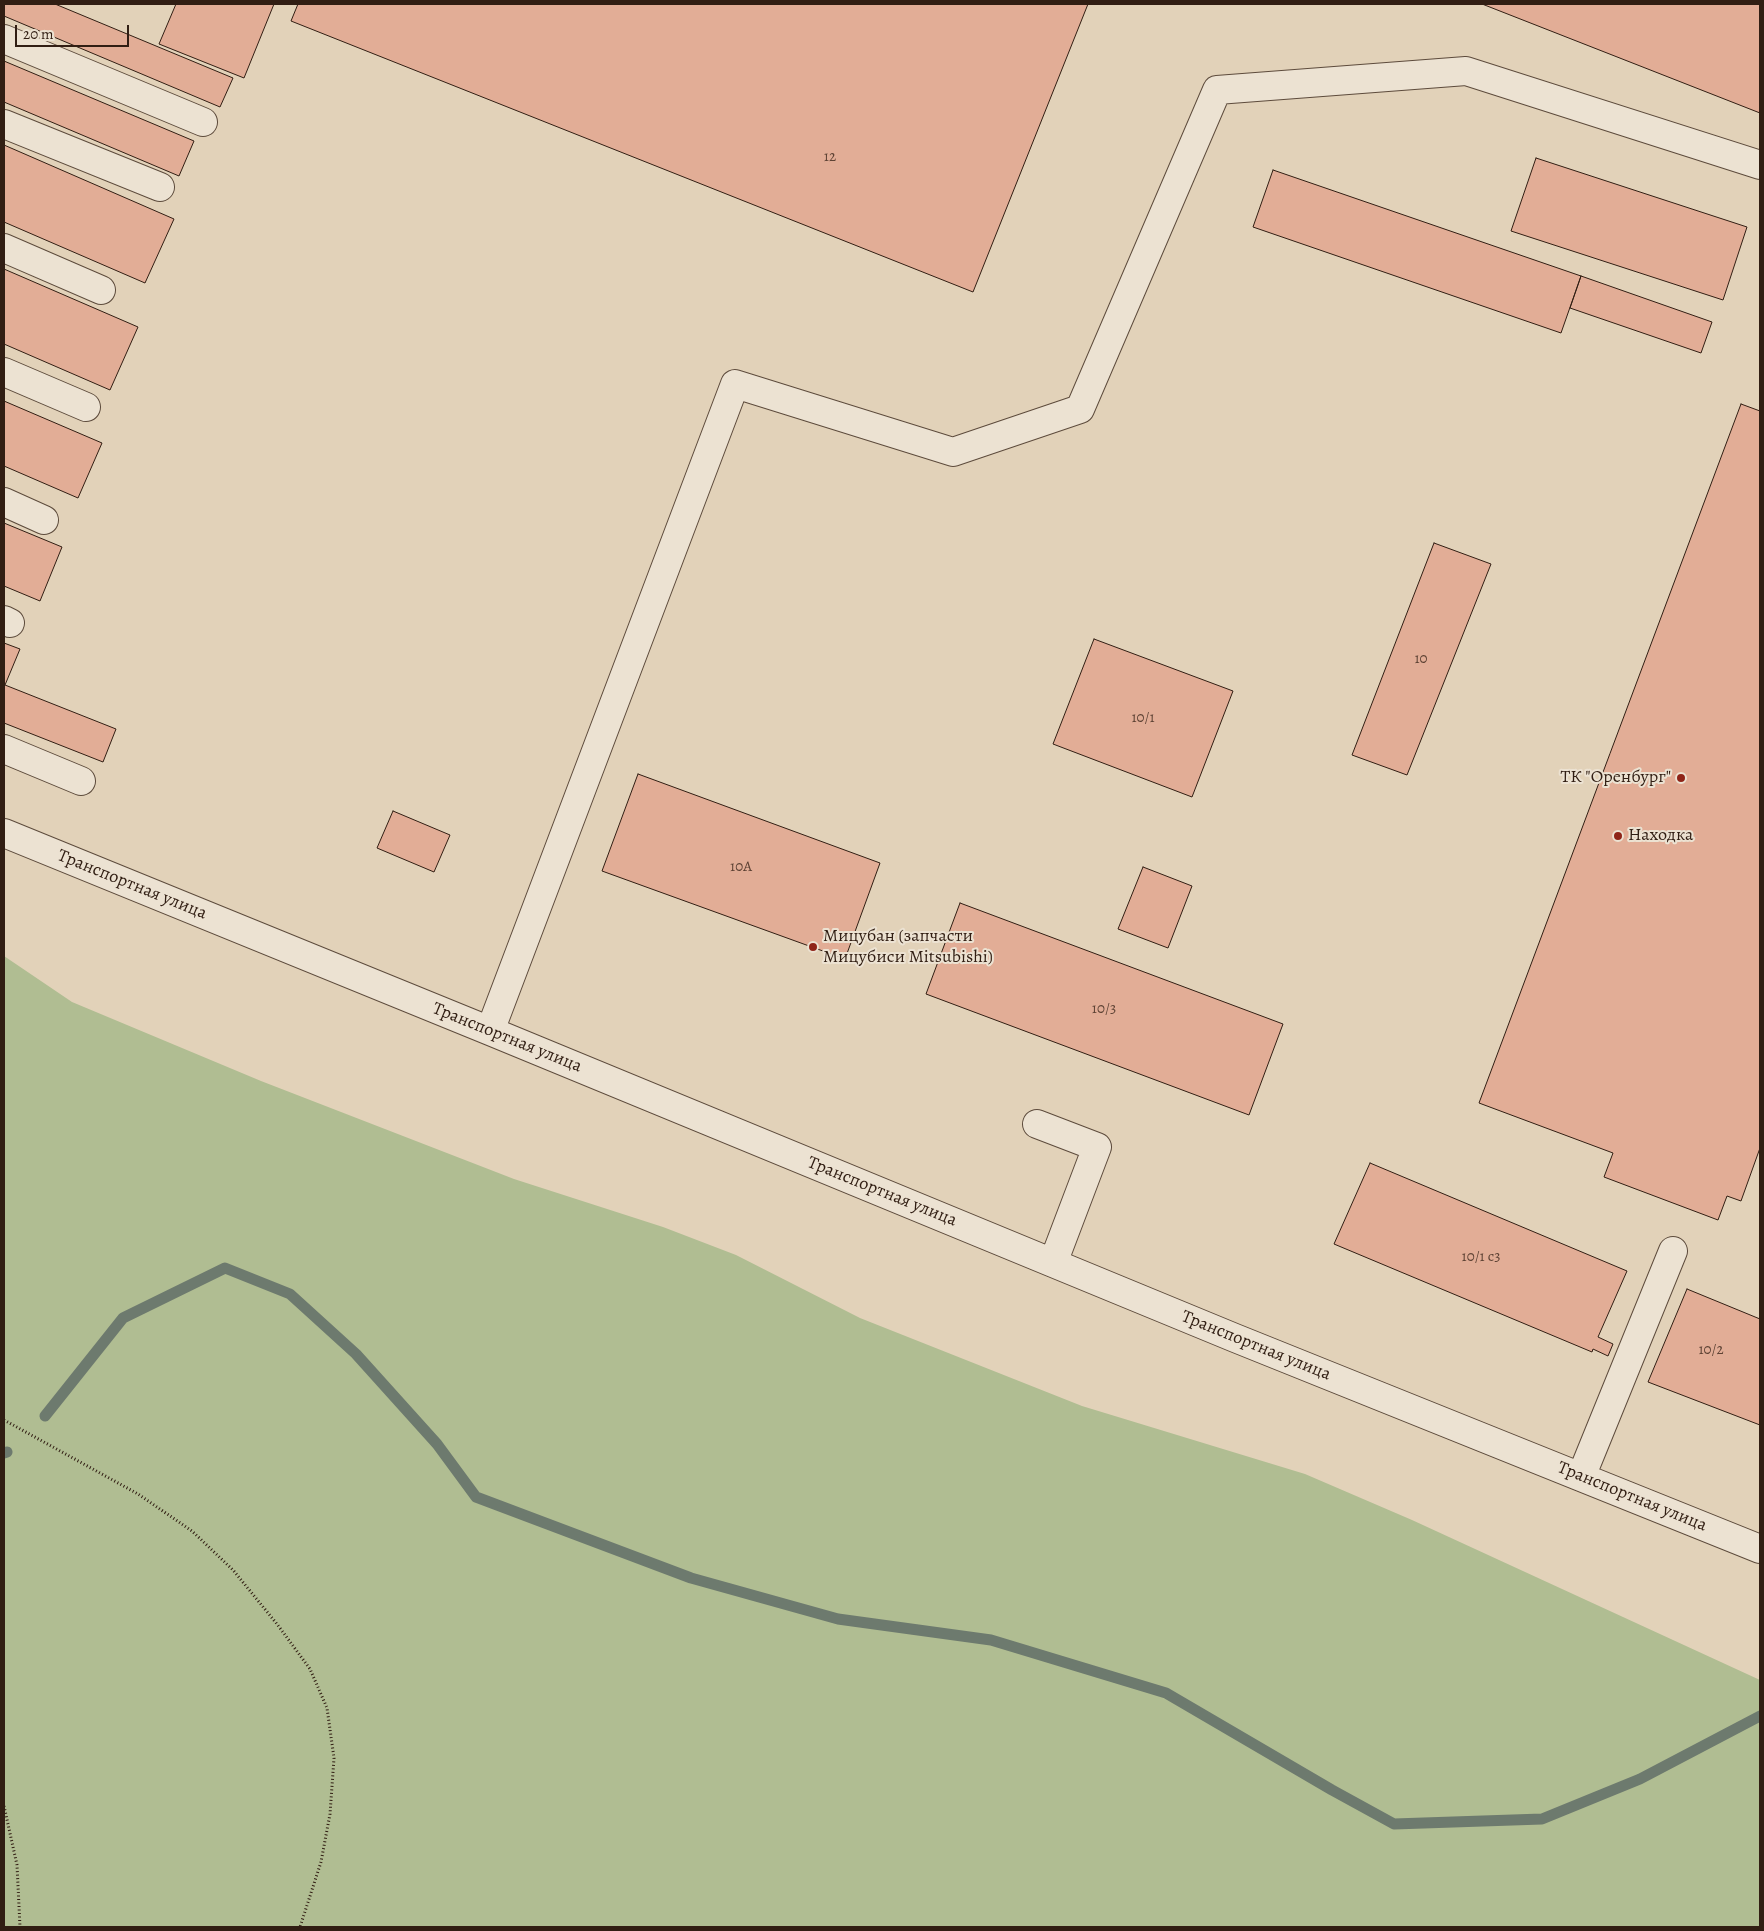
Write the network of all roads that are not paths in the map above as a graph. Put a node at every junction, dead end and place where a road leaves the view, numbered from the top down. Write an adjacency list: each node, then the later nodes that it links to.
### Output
1 (4, 39): 2 (street)
2 (203, 122)
3 (4, 124): 5 (street)
4 (1760, 165): 15 (street)
5 (160, 187)
6 (4, 248): 7 (street)
7 (101, 290)
8 (4, 372): 9 (street)
9 (86, 408)
10 (4, 502): 11 (street)
11 (44, 520)
12 (4, 749): 13 (street)
13 (81, 781)
14 (4, 833): 15 (street, Транспортная улица)
15 (490, 1031): 18 (street, Транспортная улица)
16 (1037, 1124): 18 (street)
17 (1674, 1251): 19 (street)
18 (1052, 1263): 19 (street, Транспортная улица)
19 (1581, 1477): 20 (street, Транспортная улица)
20 (1760, 1549)

